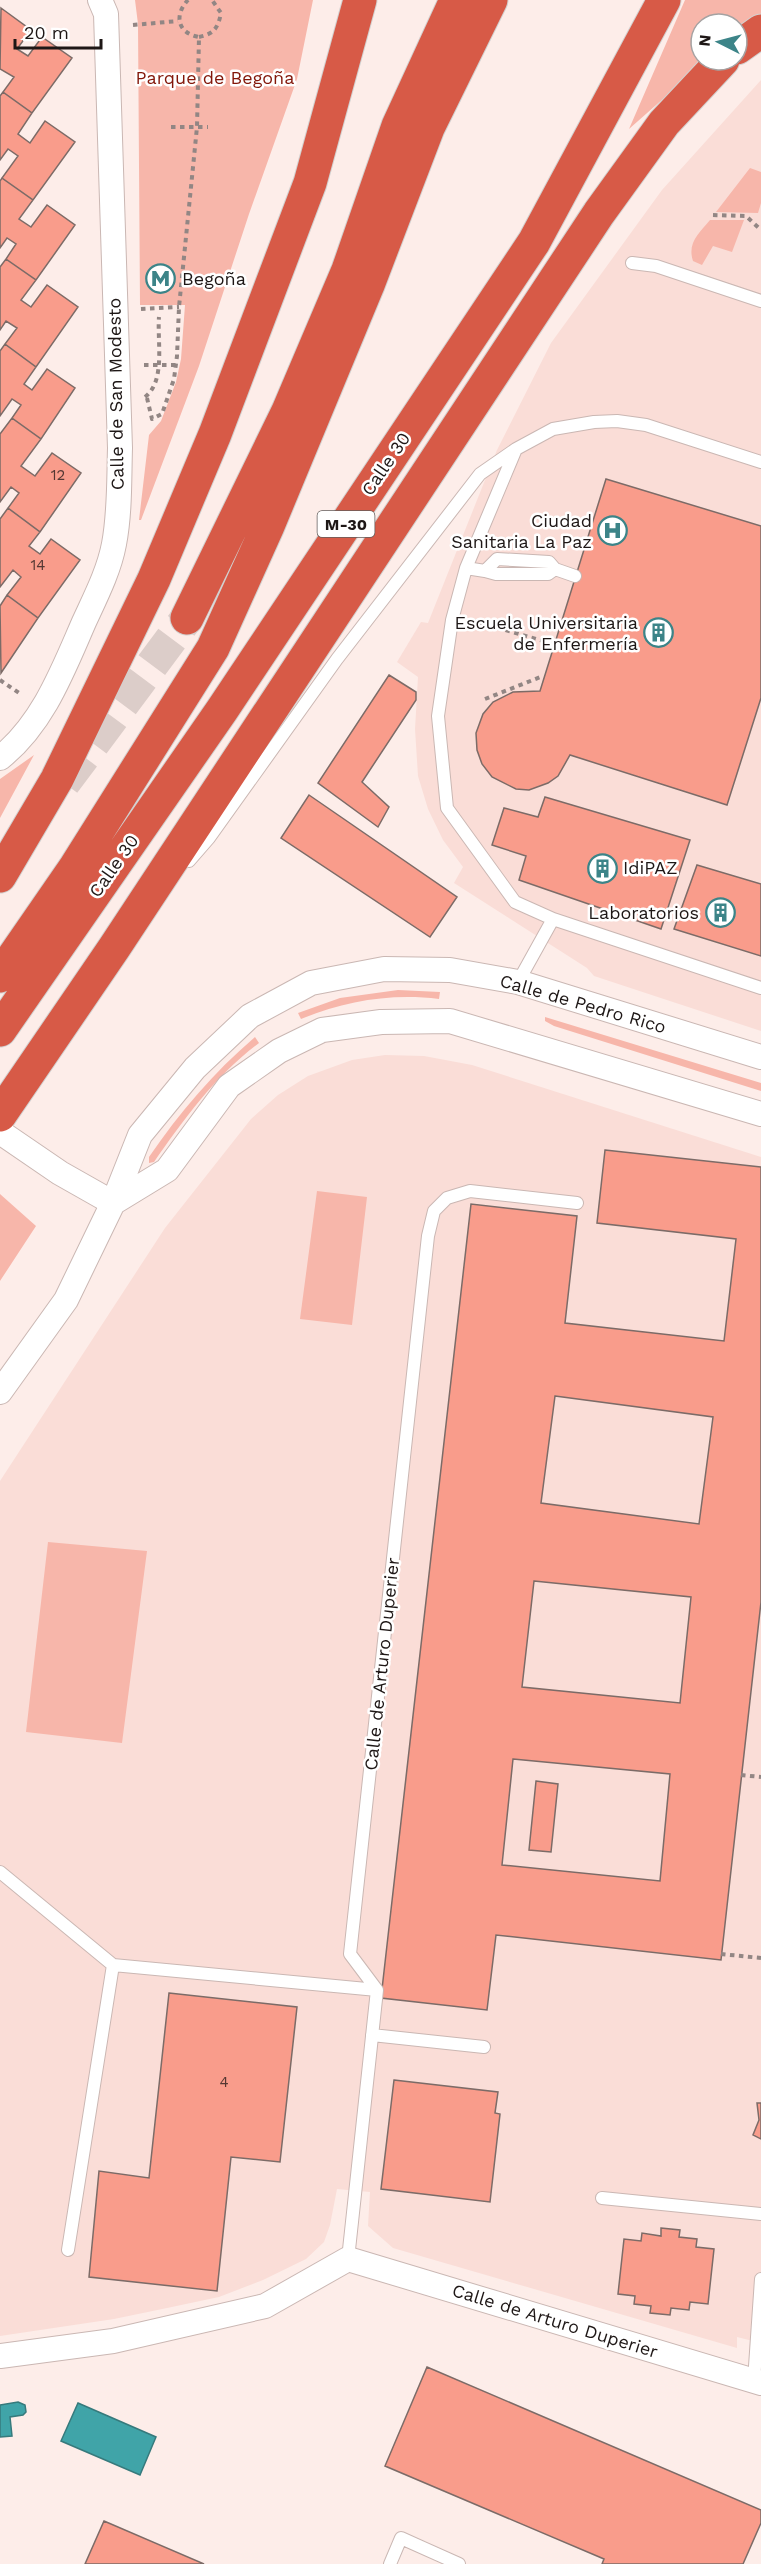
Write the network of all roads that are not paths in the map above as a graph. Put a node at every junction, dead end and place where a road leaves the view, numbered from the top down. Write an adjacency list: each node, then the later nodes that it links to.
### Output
1 (100, 0): 14 (street, Calle de San Modesto)
2 (360, 0): 15 (highway)
3 (456, 0): 13 (highway)
4 (491, 0): 18 (highway)
5 (664, 0): 21 (highway, Calle 30 / M-30)
6 (712, 72): 17 (highway)
7 (633, 263): 8 (lane)
8 (761, 300)
9 (516, 449): 10 (lane); 11 (lane); 17 (lane)
10 (761, 462)
11 (466, 568): 12 (lane); 16 (lane)
12 (575, 576)
13 (187, 618)
14 (0, 758)
15 (0, 876)
16 (553, 919): 19 (lane); 20 (lane)
17 (114, 948): 23 (highway)
18 (0, 976)
19 (518, 982): 22 (street, Calle de Pedro Rico); 26 (street, Calle de Pedro Rico)
20 (761, 988)
21 (0, 1030)
22 (761, 1057)
23 (0, 1114)
24 (761, 1114): 26 (street)
25 (0, 1132): 26 (street)
26 (113, 1203): 28 (street, Calle de Pedro Rico)
27 (577, 1203): 31 (lane, Calle de Arturo Duperier)
28 (0, 1392)
29 (0, 1872): 30 (lane)
30 (113, 1965): 31 (lane); 36 (lane)
31 (377, 1990): 32 (lane)
32 (372, 2035): 33 (lane); 37 (lane)
33 (484, 2047)
34 (602, 2198): 35 (lane)
35 (761, 2214)
36 (68, 2250)
37 (348, 2259): 39 (street); 40 (street, Calle de Arturo Duperier)
38 (761, 2279): 40 (lane)
39 (0, 2356)
40 (757, 2382)
41 (390, 2564): 42 (lane)
42 (459, 2564)

